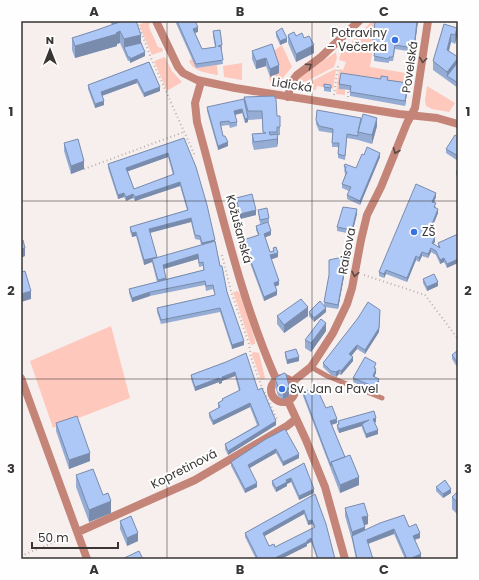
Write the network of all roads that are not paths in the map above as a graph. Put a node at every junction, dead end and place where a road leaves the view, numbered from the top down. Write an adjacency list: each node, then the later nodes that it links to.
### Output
1 (156, 21): 4 (street, Lidická)
2 (359, 21): 5 (street, one-way to 2)
3 (428, 21): 6 (street, Povelská, one-way to 6)
4 (201, 82): 5 (street, Lidická); 10 (street, Kožušanská)
5 (288, 97): 6 (street, Lidická)
6 (412, 116): 7 (street, Lidická); 8 (street, Raisova, one-way to 8)
7 (458, 124)
8 (311, 367): 11 (street, Raisova); 12 (lane)
9 (21, 378): 15 (street)
10 (276, 379): 11 (street); 13 (street)
11 (292, 382): 13 (street)
12 (382, 398)
13 (288, 401): 14 (street)
14 (296, 419): 15 (street, Kopretinová); 17 (street)
15 (78, 532): 16 (street)
16 (87, 559)
17 (345, 559)

